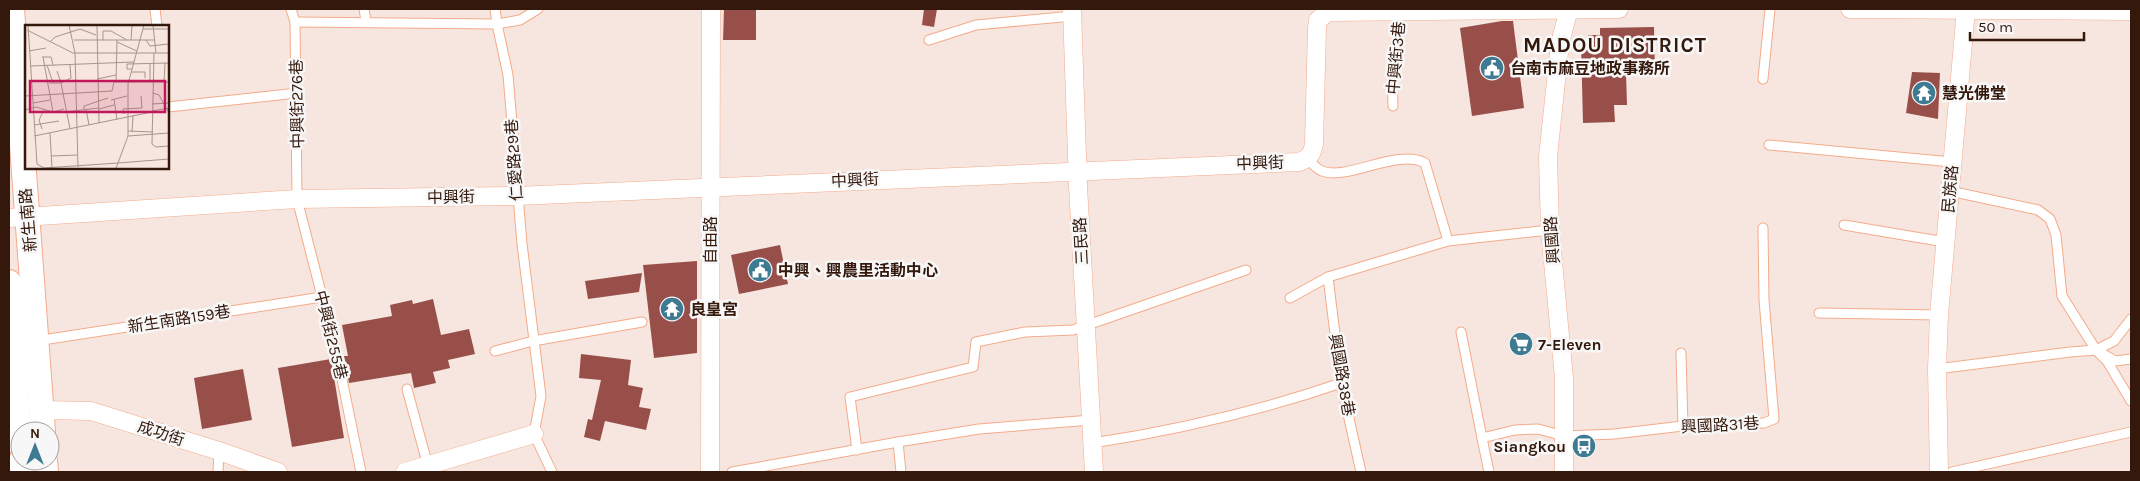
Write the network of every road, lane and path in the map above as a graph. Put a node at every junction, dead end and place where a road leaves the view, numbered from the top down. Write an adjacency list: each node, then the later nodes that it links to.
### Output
1 (12, 9): 28 (main road, 新生南路)
2 (155, 9): 22 (lane)
3 (291, 9): 19 (lane, 中興街276巷)
4 (364, 9): 20 (lane)
5 (495, 9): 21 (lane, 仁愛路29巷)
6 (538, 9): 21 (lane)
7 (711, 9): 33 (street, 自由路)
8 (1497, 9): 9 (street, 中興街); 16 (street, 中興街)
9 (1569, 9): 10 (street, 中興街); 40 (street, 興國路)
10 (1619, 9)
11 (1770, 9): 24 (lane)
12 (1850, 9): 14 (street)
13 (1364, 10): 16 (street, 中興街); 30 (street, 中興街)
14 (1910, 10): 15 (street)
15 (1966, 10): 17 (street); 31 (street, 民族路)
16 (1400, 11): 26 (lane, 中興街3巷)
17 (2131, 11)
18 (1072, 12): 23 (lane); 32 (street, 三民路)
19 (295, 22): 20 (lane); 25 (lane, 中興街276巷)
20 (366, 22): 21 (lane)
21 (497, 24): 35 (lane, 仁愛路29巷)
22 (157, 25)
23 (930, 40)
24 (1763, 79)
25 (297, 93): 27 (lane); 36 (lane, 中興街276巷)
26 (1393, 106)
27 (169, 107)
28 (23, 121): 37 (main road, 新生南路)
29 (1769, 145): 31 (lane)
30 (1307, 159): 32 (street, 中興街); 41 (lane)
31 (1952, 162): 34 (street, 民族路)
32 (1078, 170): 33 (street, 中興街); 53 (street, 三民路)
33 (710, 187): 35 (street, 中興街); 84 (street, 自由路)
34 (1950, 191): 42 (street, 民族路); 57 (lane)
35 (517, 196): 36 (street, 中興街); 56 (lane, 仁愛路29巷)
36 (297, 199): 37 (street, 中興街); 47 (lane, 中興街255巷)
37 (19, 218): 55 (main road, 新生南路)
38 (1844, 225): 42 (lane)
39 (1763, 228): 69 (lane, 興國路31巷)
40 (1550, 230): 41 (lane); 72 (street, 興國路)
41 (1448, 242): 44 (lane)
42 (1944, 242): 50 (street, 民族路)
43 (1246, 270): 53 (lane)
44 (1328, 277): 48 (lane); 62 (lane, 興國路38巷)
45 (9, 282): 46 (main road)
46 (9, 291): 67 (main road)
47 (322, 297): 55 (lane, 新生南路159巷); 81 (lane, 中興街255巷)
48 (1290, 298)
49 (1818, 313): 50 (lane)
50 (1939, 314): 61 (street, 民族路)
51 (2131, 319): 57 (lane)
52 (642, 322): 56 (lane)
53 (1086, 325): 65 (street, 三民路); 76 (lane)
54 (1461, 332): 73 (lane)
55 (36, 341): 66 (main road, 新生南路)
56 (533, 341): 58 (lane); 71 (lane, 仁愛路29巷)
57 (2096, 350): 60 (lane); 61 (lane); 64 (lane)
58 (495, 351)
59 (1681, 354): 69 (lane)
60 (2131, 359)
61 (1937, 369): 91 (street, 民族路)
62 (1341, 383): 75 (lane); 88 (lane, 興國路38巷)
63 (407, 389): 78 (lane)
64 (2131, 401)
65 (1091, 420): 74 (lane); 75 (street, 三民路)
66 (27, 421)
67 (27, 421)
68 (42, 421): 77 (street, 成功街)
69 (1683, 426): 72 (lane, 興國路31巷)
70 (2131, 432): 92 (lane)
71 (534, 434): 78 (street); 83 (lane)
72 (1564, 436): 73 (lane, 興國路31巷); 90 (street, 興國路)
73 (1482, 438): 89 (lane)
74 (898, 442): 76 (lane); 86 (lane)
75 (1093, 443): 87 (street, 三民路)
76 (857, 450): 85 (lane)
77 (219, 451): 79 (lane); 80 (street, 成功街)
78 (428, 466): 82 (street)
79 (218, 472)
80 (278, 472)
81 (361, 472)
82 (406, 472)
83 (552, 472)
84 (710, 472)
85 (732, 472)
86 (901, 472)
87 (1094, 472)
88 (1361, 472)
89 (1489, 472)
90 (1564, 472)
91 (1939, 472)
92 (1952, 472)

